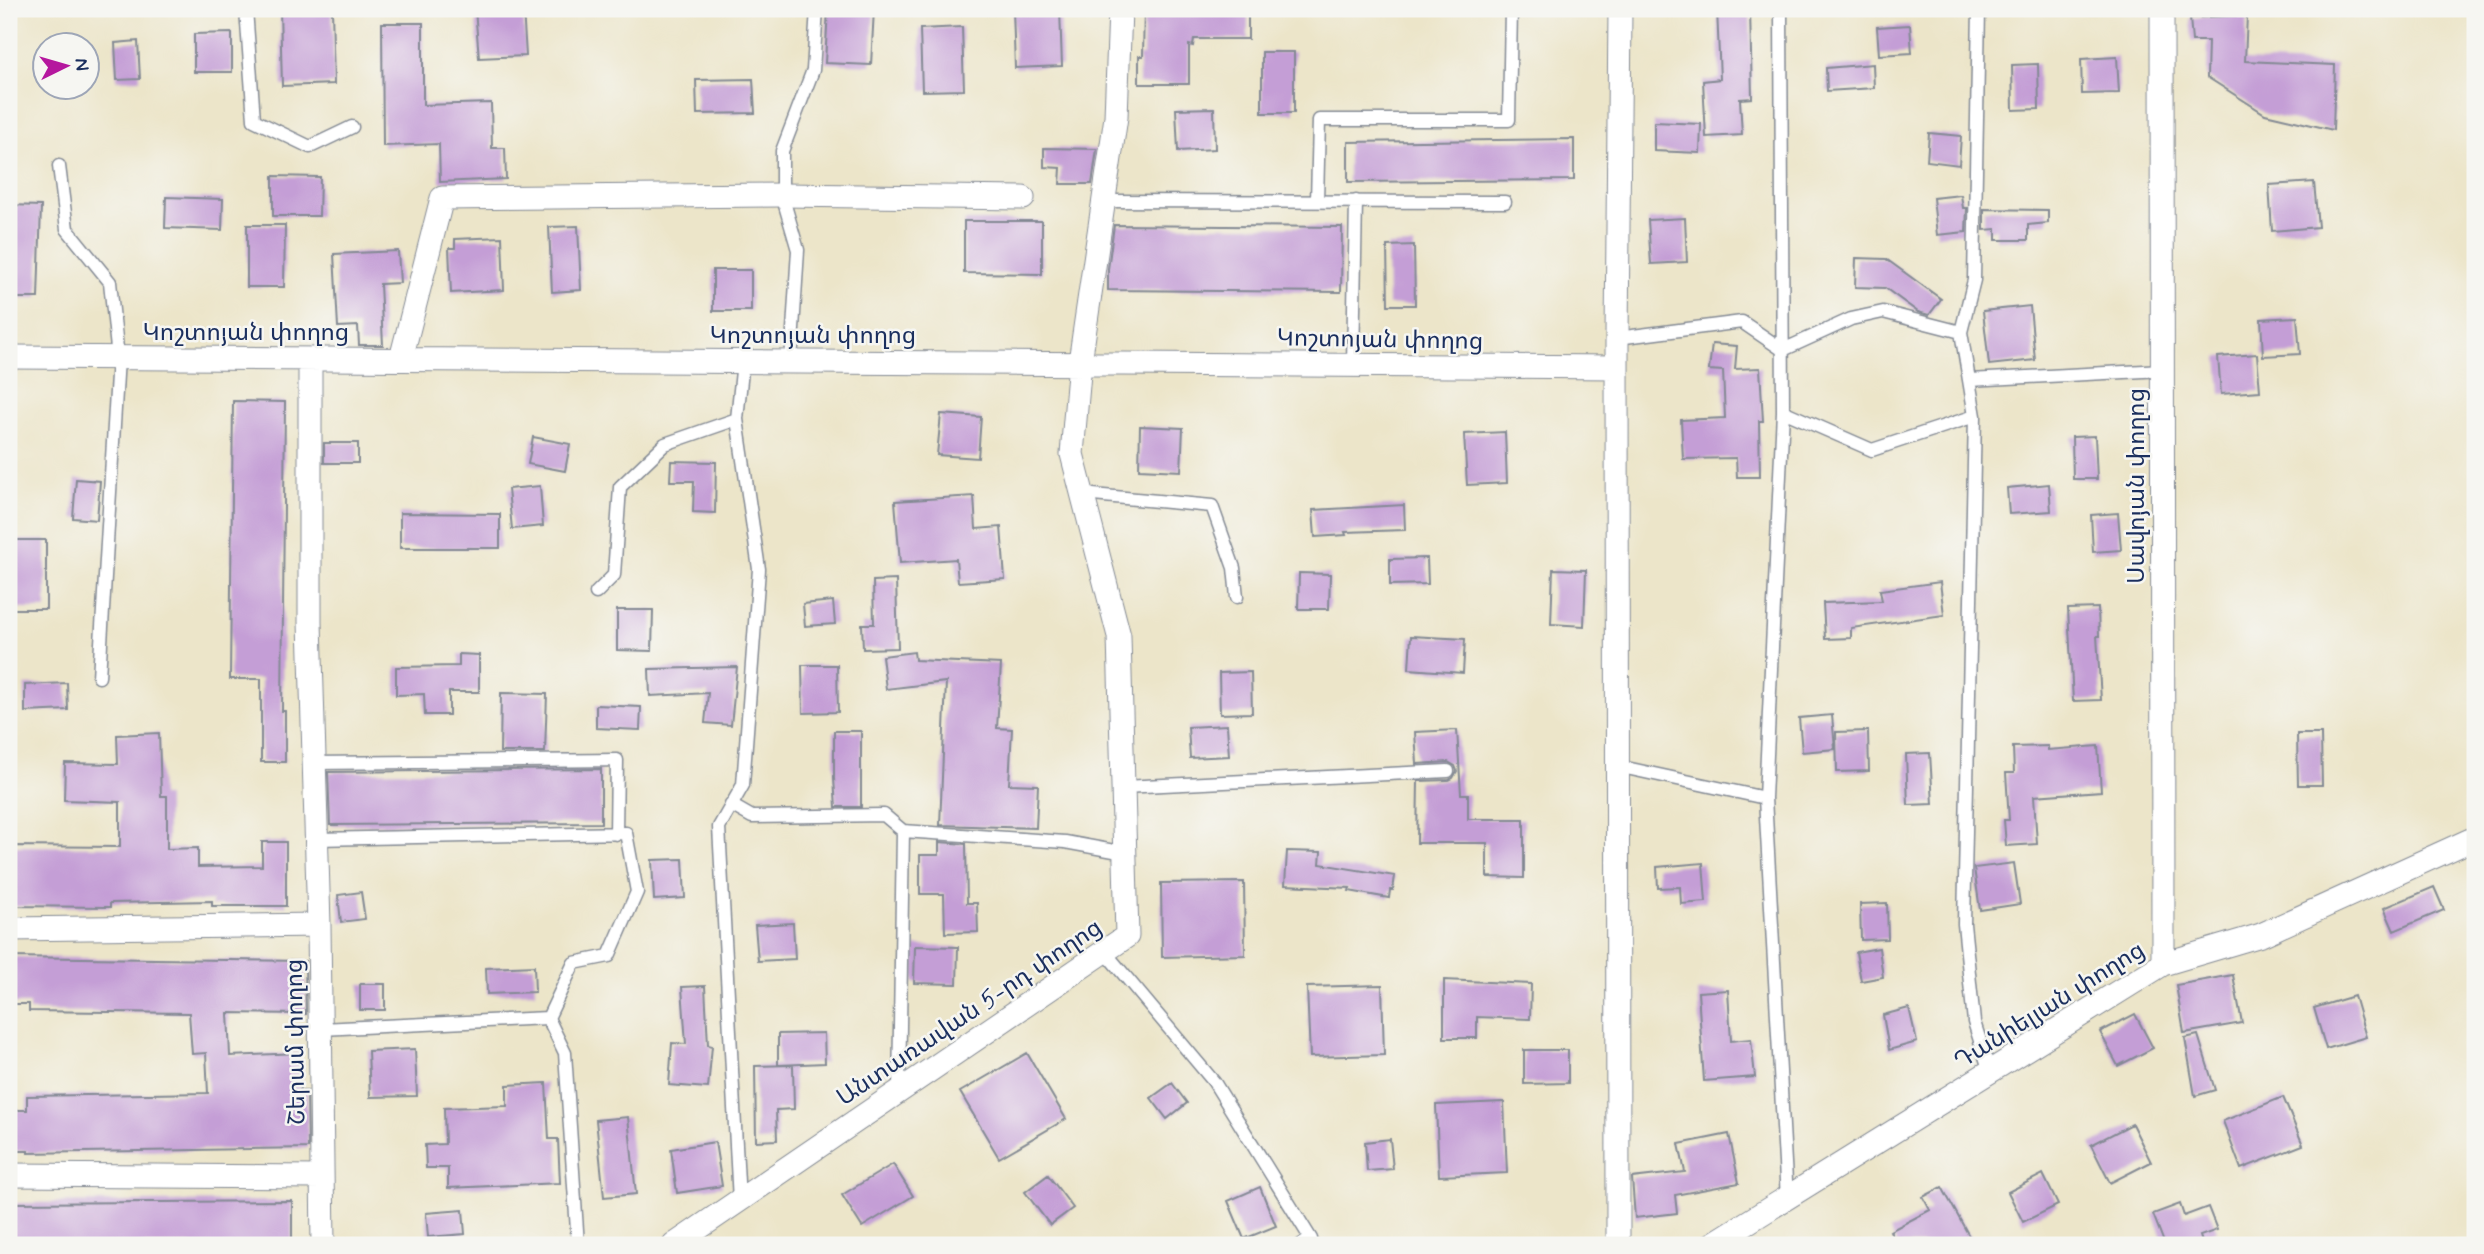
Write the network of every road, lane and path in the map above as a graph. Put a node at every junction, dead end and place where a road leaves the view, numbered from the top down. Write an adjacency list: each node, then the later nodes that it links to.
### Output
1 (246, 9): 9 (lane)
2 (817, 9): 11 (lane)
3 (1120, 9): 13 (street, Անտառավան 5-րդ փողոց)
4 (1511, 9): 14 (lane)
5 (1620, 9): 18 (street)
6 (1781, 9): 19 (lane)
7 (1979, 9): 17 (lane)
8 (2162, 9): 29 (street, Սավոյան փողոց)
9 (352, 127)
10 (59, 166): 21 (lane)
11 (782, 195): 12 (street); 23 (street); 25 (lane)
12 (1023, 198)
13 (1104, 201): 14 (lane); 26 (street, Անտառավան 5-րդ փողոց)
14 (1317, 201): 15 (lane)
15 (1356, 201): 16 (lane); 27 (lane)
16 (1505, 202)
17 (1961, 332): 19 (lane); 30 (lane)
18 (1617, 338): 19 (lane); 28 (street)
19 (1783, 350): 31 (lane)
20 (9, 357): 21 (street, Կոշտոյան փողոց)
21 (118, 358): 22 (street, Կոշտոյան փողոց); 37 (lane)
22 (310, 359): 23 (street, Կոշտոյան փողոց); 38 (street, Շերամ փողոց)
23 (401, 359): 24 (street, Կոշտոյան փողոց)
24 (743, 361): 25 (street, Կոշտոյան փողոց); 33 (lane)
25 (791, 361): 26 (street, Կոշտոյան փողոց)
26 (1080, 362): 27 (street, Կոշտոյան փողոց); 34 (street, Անտառավան 5-րդ փողոց)
27 (1353, 365): 28 (street, Կոշտոյան փողոց)
28 (1617, 367): 39 (street)
29 (2162, 370): 30 (lane); 52 (street, Սավոյան փողոց)
30 (1969, 380): 32 (lane)
31 (1783, 411): 32 (lane); 42 (lane)
32 (1975, 416): 55 (lane)
33 (737, 419): 35 (lane); 43 (lane)
34 (1082, 494): 36 (lane); 41 (street, Անտառավան 5-րդ փողոց)
35 (596, 593)
36 (1237, 597)
37 (99, 677)
38 (314, 763): 45 (lane); 47 (street, Շերամ փողոց)
39 (1617, 766): 42 (lane); 66 (street)
40 (1447, 771): 41 (lane)
41 (1123, 787): 48 (street, Անտառավան 5-րդ փողոց)
42 (1765, 798): 59 (lane)
43 (731, 805): 44 (lane); 60 (lane)
44 (903, 831): 48 (lane); 56 (lane)
45 (616, 834): 47 (lane); 53 (lane)
46 (2475, 838): 52 (street, Դանիելյան փողոց)
47 (316, 839): 49 (street, Շերամ փողոց)
48 (1125, 853): 51 (street, Անտառավան 5-րդ փողոց)
49 (319, 925): 50 (street); 54 (street, Շերամ փողոց)
50 (9, 929)
51 (1105, 951): 56 (street, Անտառավան 5-րդ փողոց); 65 (lane)
52 (2163, 964): 55 (street, Դանիելյան փողոց)
53 (548, 1018): 54 (lane); 63 (lane)
54 (321, 1029): 58 (street, Շերամ փողոց)
55 (1990, 1072): 59 (street, Դանիելյան փողոց)
56 (899, 1091): 60 (street, Անտառավան 5-րդ փողոց)
57 (9, 1175): 58 (street)
58 (322, 1177): 62 (street, Շերամ փողոց)
59 (1787, 1199): 61 (street, Դանիելյան փողոց)
60 (739, 1201): 64 (street, Անտառավան 5-րդ փողոց)
61 (1739, 1238): 67 (street, Դանիելյան փողոց)
62 (323, 1245)
63 (578, 1245)
64 (674, 1245)
65 (1301, 1245)
66 (1618, 1245)
67 (1711, 1245)

